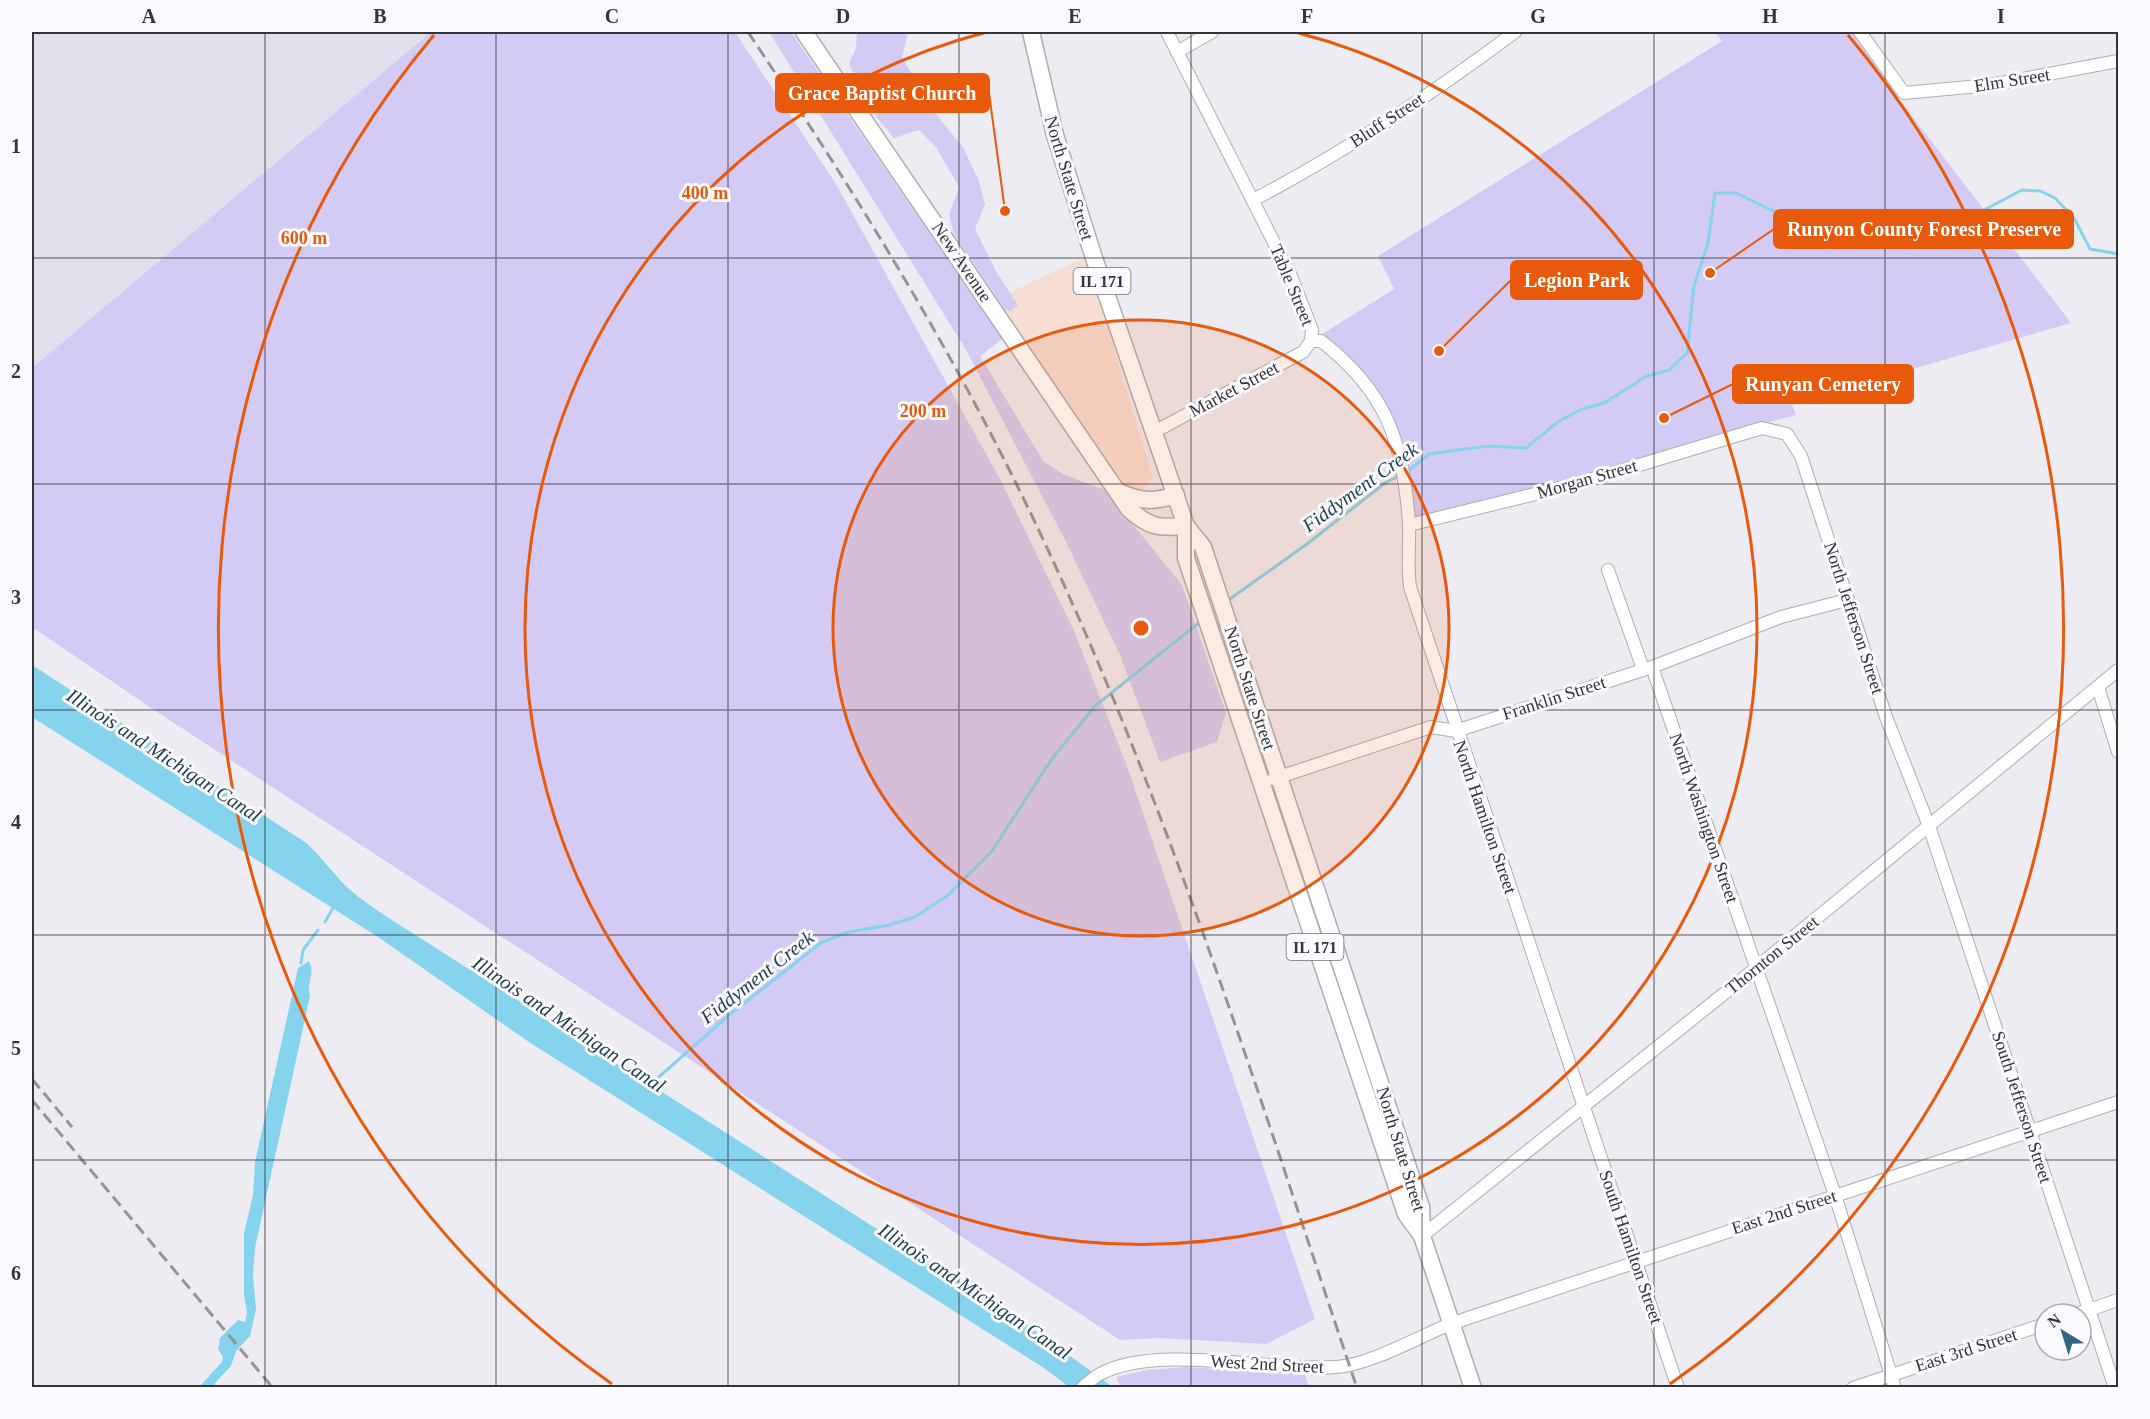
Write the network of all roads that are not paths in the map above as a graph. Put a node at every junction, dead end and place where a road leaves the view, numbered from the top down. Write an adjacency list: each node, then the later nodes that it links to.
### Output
1 (804, 32): 13 (main road, New Avenue)
2 (1031, 32): 12 (main road, North State Street / IL 171)
3 (1167, 32): 7 (street, Table Street)
4 (1212, 32): 7 (street)
5 (1515, 32): 9 (street, Bluff Street)
6 (1860, 32): 8 (street, Elm Street)
7 (1177, 52): 9 (street, Table Street)
8 (2118, 61)
9 (1253, 200): 10 (street, Table Street)
10 (1311, 341): 12 (street, Market Street); 15 (street, Table Street)
11 (1762, 428): 15 (street, Morgan Street); 18 (street, North Jefferson Street)
12 (1154, 432): 14 (main road, North State Street / IL 171)
13 (1119, 492): 14 (main road); 16 (main road, New Avenue)
14 (1176, 495): 16 (main road, North State Street / IL 171)
15 (1409, 525): 22 (street, North Hamilton Street)
16 (1186, 526): 24 (main road, North State Street / IL 171); 25 (main road, North State Street / IL 171)
17 (1608, 570): 19 (street, North Washington Street)
18 (1847, 600): 19 (street, Franklin Street); 26 (street, North Jefferson Street)
19 (1648, 668): 22 (street, Franklin Street); 27 (street, North Washington Street)
20 (2118, 670): 21 (street, Thornton Street)
21 (2098, 687): 23 (street); 26 (street, Thornton Street)
22 (1456, 731): 24 (street, Franklin Street); 29 (street, North Hamilton Street)
23 (2118, 752)
24 (1279, 777): 25 (street, Franklin Street); 32 (main road, North State Street / IL 171)
25 (1260, 784): 32 (main road, North State Street / IL 171)
26 (1929, 826): 27 (street, Thornton Street); 30 (street, South Jefferson Street)
27 (1756, 969): 29 (street, Thornton Street); 31 (street, North Washington Street)
28 (2118, 1102): 30 (street, East 2nd Street)
29 (1582, 1106): 32 (street, Thornton Street); 33 (street, South Hamilton Street)
30 (2030, 1131): 31 (street, East 2nd Street); 35 (street, South Jefferson Street)
31 (1835, 1195): 33 (street, East 2nd Street); 40 (street, North Washington Street)
32 (1422, 1236): 37 (main road, IL 171)
33 (1636, 1262): 37 (street, East 2nd Street); 43 (street, South Hamilton Street)
34 (2118, 1300): 36 (street)
35 (2080, 1302)
36 (2093, 1309)
37 (1450, 1324): 41 (street, West 2nd Street); 42 (main road, IL 171)
38 (2033, 1328): 40 (street, East 3rd Street)
39 (2093, 1336): 46 (street, South Jefferson Street)
40 (1891, 1375): 44 (street, East 3rd Street); 45 (street, North Washington Street)
41 (1082, 1388)
42 (1473, 1388)
43 (1678, 1388)
44 (1853, 1388)
45 (1895, 1388)
46 (2115, 1388)

